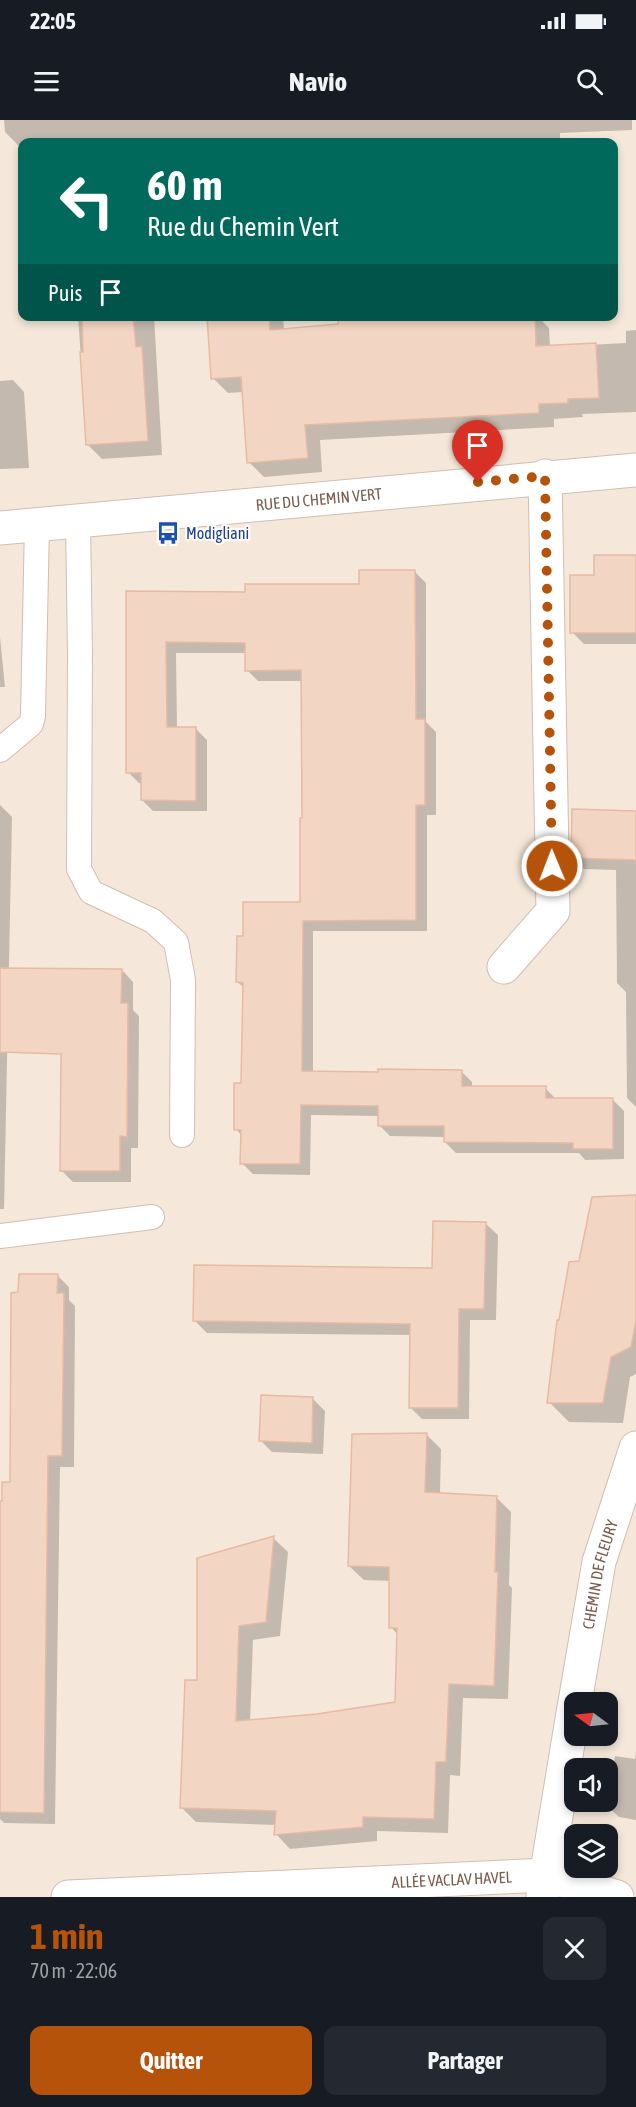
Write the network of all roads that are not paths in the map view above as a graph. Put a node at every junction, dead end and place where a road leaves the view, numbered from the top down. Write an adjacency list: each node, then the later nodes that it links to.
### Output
1 (636, 470): 2 (street, RUE DU CHEMIN VERT)
2 (545, 476): 3 (street, RUE DU CHEMIN VERT); 7 (street)
3 (78, 520): 4 (street, RUE DU CHEMIN VERT); 8 (lane)
4 (37, 524): 5 (street, RUE DU CHEMIN VERT); 6 (lane)
5 (0, 528)
6 (0, 750)
7 (504, 967)
8 (182, 1135)
9 (152, 1217): 10 (lane)
10 (0, 1236)
11 (636, 1448): 12 (street, CHEMIN DE FLEURY)
12 (577, 1692)
13 (568, 1746): 14 (street, CHEMIN DE FLEURY)
14 (544, 1886): 15 (street, ALLÉE VACLAV HAVEL); 17 (street, ALLÉE VACLAV HAVEL)
15 (118, 1896): 16 (street, ALLÉE VACLAV HAVEL)
16 (68, 1897)
17 (617, 1897)

